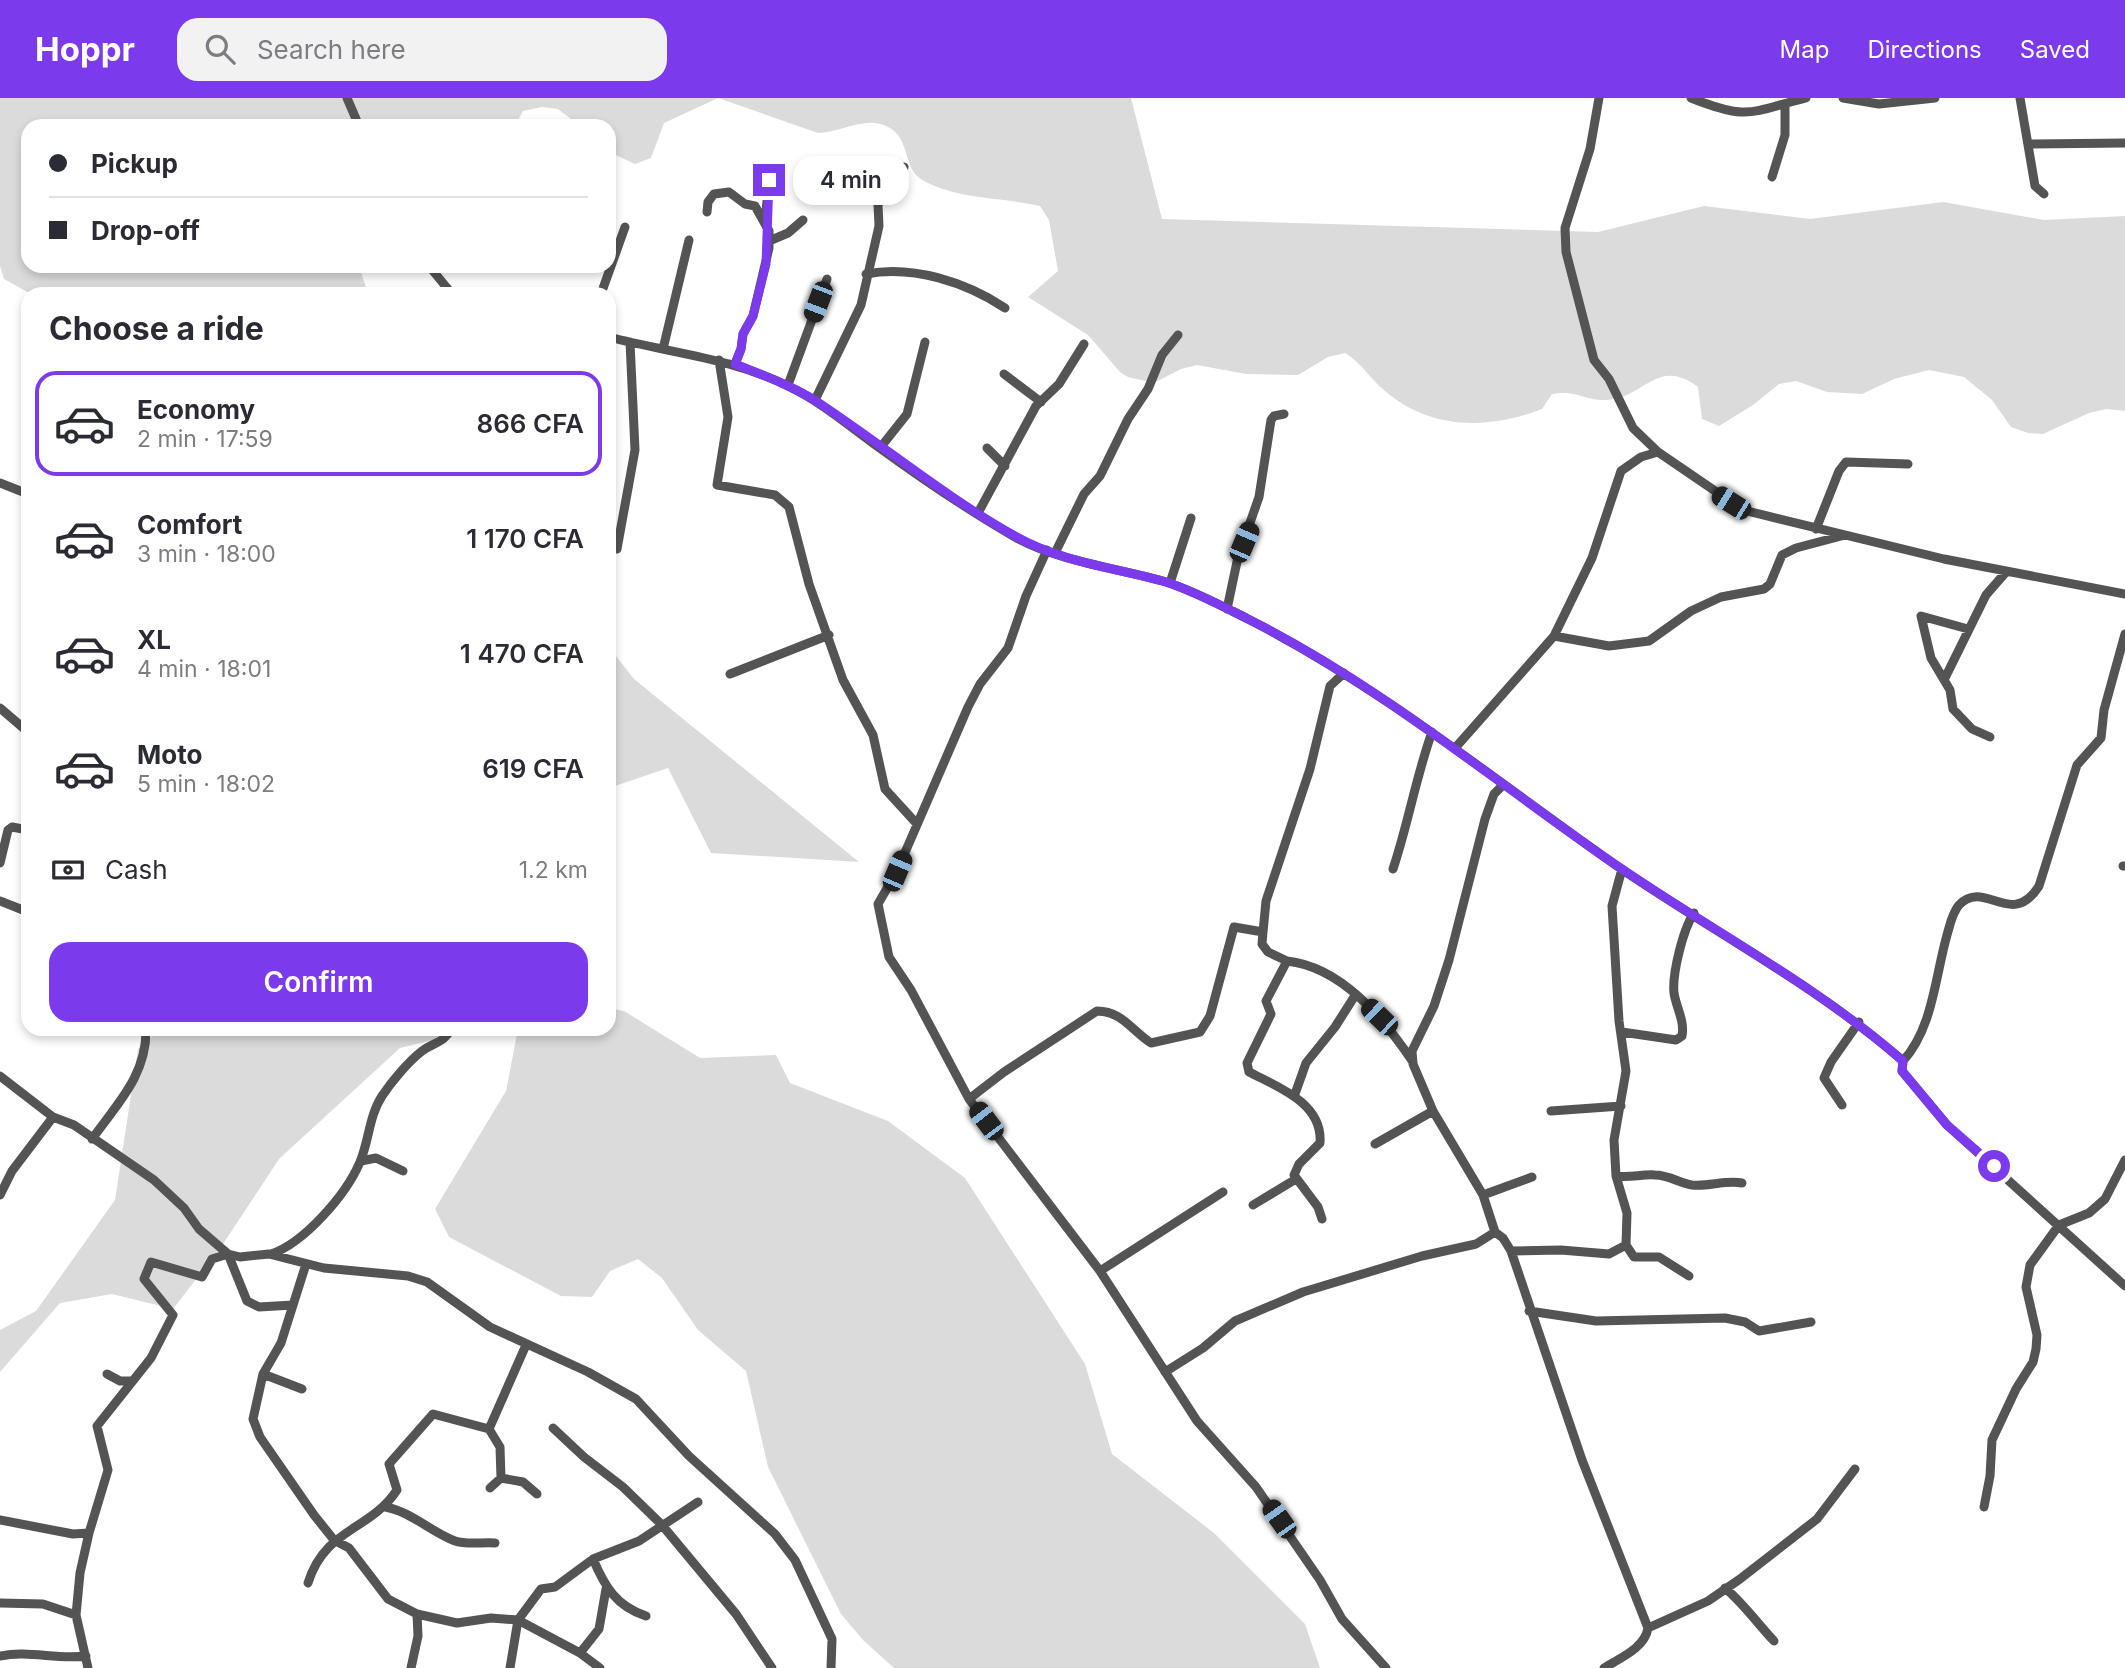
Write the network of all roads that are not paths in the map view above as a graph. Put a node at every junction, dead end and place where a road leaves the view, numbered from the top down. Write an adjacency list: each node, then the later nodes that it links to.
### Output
1 (347, 98): 9 (street)
2 (1599, 98): 43 (street)
3 (1691, 98): 8 (street)
4 (1806, 98): 8 (street)
5 (1843, 98): 6 (street)
6 (1936, 98)
7 (2020, 98): 10 (street)
8 (1785, 105): 13 (street)
9 (356, 119)
10 (2030, 144): 11 (street); 15 (street)
11 (2125, 144)
12 (904, 167): 24 (street)
13 (1772, 177)
14 (769, 180): 18 (street)
15 (2044, 194)
16 (707, 212): 18 (street)
17 (803, 220): 21 (street)
18 (765, 222): 21 (street)
19 (625, 227): 22 (street)
20 (689, 240): 33 (street)
21 (769, 241): 35 (street)
22 (616, 252)
23 (435, 273): 26 (street)
24 (866, 274): 27 (street); 38 (street)
25 (827, 279): 37 (street)
26 (446, 287)
27 (1005, 308)
28 (1178, 335): 53 (street)
29 (616, 339): 30 (street)
30 (630, 342): 33 (street); 52 (street)
31 (925, 342): 41 (street)
32 (1084, 344): 39 (street)
33 (663, 349): 34 (street)
34 (719, 360): 35 (street); 60 (street)
35 (735, 364): 37 (street)
36 (1004, 374): 39 (street)
37 (788, 385): 38 (street)
38 (815, 400): 41 (street)
39 (1041, 402): 45 (street)
40 (1284, 414): 57 (street)
41 (880, 448): 48 (street)
42 (987, 448): 45 (street)
43 (1658, 452): 50 (street); 61 (street)
44 (1908, 464): 50 (street)
45 (1005, 466): 48 (street)
46 (0, 483): 47 (street)
47 (21, 491)
48 (978, 513): 53 (street)
49 (1191, 518): 55 (street)
50 (1816, 529): 51 (street)
51 (1847, 534): 54 (street); 61 (street)
52 (617, 549)
53 (1051, 551): 55 (street); 71 (street)
54 (2006, 572): 56 (street); 58 (street)
55 (1170, 583): 57 (street)
56 (2125, 594)
57 (1227, 609): 62 (street)
58 (1968, 629): 64 (street); 64 (street)
59 (2125, 634): 86 (street)
60 (829, 635): 63 (street); 71 (street)
61 (1555, 636): 69 (street)
62 (1344, 673): 67 (street); 79 (street)
63 (730, 674)
64 (1944, 680): 68 (street)
65 (0, 708): 66 (street)
66 (21, 726)
67 (1432, 732): 69 (street); 74 (street)
68 (1990, 737)
69 (1456, 747): 70 (street)
70 (1503, 785): 75 (street); 87 (street)
71 (917, 824): 90 (street)
72 (21, 829): 73 (street)
73 (0, 863)
74 (1393, 869)
75 (1622, 869): 78 (street); 83 (street)
76 (0, 901): 77 (street)
77 (21, 909)
78 (1694, 913): 82 (street); 83 (street)
79 (1263, 933): 80 (street); 90 (street)
80 (1287, 961): 81 (street); 89 (street)
81 (1356, 994): 87 (street); 89 (street)
82 (1859, 1023): 86 (street); 91 (street)
83 (1622, 1032): 92 (street)
84 (146, 1036): 96 (street)
85 (448, 1036): 99 (street)
86 (1903, 1061): 110 (street)
87 (1413, 1064): 93 (street)
88 (0, 1076): 95 (street)
89 (1295, 1094): 103 (street)
90 (969, 1099): 117 (street)
91 (1842, 1105)
92 (1621, 1106): 94 (street); 101 (street)
93 (1433, 1111): 97 (street); 107 (street)
94 (1550, 1111)
95 (53, 1116): 96 (street); 106 (street)
96 (92, 1139): 114 (street)
97 (1375, 1144)
98 (2125, 1160): 110 (street)
99 (361, 1161): 100 (street); 115 (street)
100 (402, 1171)
101 (1616, 1176): 104 (street); 112 (street)
102 (1532, 1177): 107 (street)
103 (1296, 1178): 108 (street); 109 (street)
104 (1742, 1183)
105 (1223, 1192): 117 (street)
106 (0, 1195)
107 (1483, 1195): 111 (street)
108 (1252, 1205)
109 (1322, 1219)
110 (2060, 1225): 119 (street); 137 (street)
111 (1495, 1232): 113 (street); 124 (street)
112 (1626, 1245): 113 (street); 118 (street)
113 (1511, 1251): 121 (street)
114 (228, 1254): 115 (street); 120 (street); 127 (street)
115 (269, 1254): 116 (street)
116 (306, 1264): 120 (street); 123 (street)
117 (1100, 1271): 124 (street)
118 (1689, 1276)
119 (2125, 1286)
120 (293, 1305): 126 (street)
121 (1529, 1311): 122 (street); 152 (street)
122 (1811, 1322)
123 (526, 1345): 130 (street); 162 (street)
124 (1165, 1372): 163 (street)
125 (107, 1374): 127 (street)
126 (263, 1374): 128 (street); 141 (street)
127 (130, 1381): 140 (street)
128 (302, 1389)
129 (553, 1428): 139 (street)
130 (489, 1430): 132 (street); 136 (street)
131 (1856, 1469): 145 (street)
132 (501, 1478): 133 (street); 134 (street)
133 (490, 1488)
134 (537, 1494)
135 (698, 1502): 139 (street)
136 (386, 1507): 141 (street); 142 (street)
137 (1984, 1507)
138 (0, 1520): 140 (street)
139 (662, 1525): 143 (street); 161 (street)
140 (89, 1533): 148 (street)
141 (334, 1540): 144 (street); 149 (street)
142 (495, 1543)
143 (593, 1559): 146 (street); 151 (street)
144 (308, 1583)
145 (1725, 1588): 152 (street); 153 (street)
146 (606, 1589): 150 (street); 154 (street)
147 (0, 1604): 148 (street)
148 (76, 1615): 156 (street)
149 (417, 1615): 151 (street); 158 (street)
150 (646, 1616)
151 (518, 1620): 154 (street); 159 (street)
152 (1648, 1628): 164 (street)
153 (1774, 1642)
154 (580, 1653): 160 (street)
155 (0, 1656): 156 (street)
156 (86, 1657): 157 (street)
157 (88, 1668)
158 (411, 1668)
159 (510, 1668)
160 (600, 1668)
161 (772, 1668)
162 (831, 1668)
163 (1386, 1668)
164 (1604, 1668)

